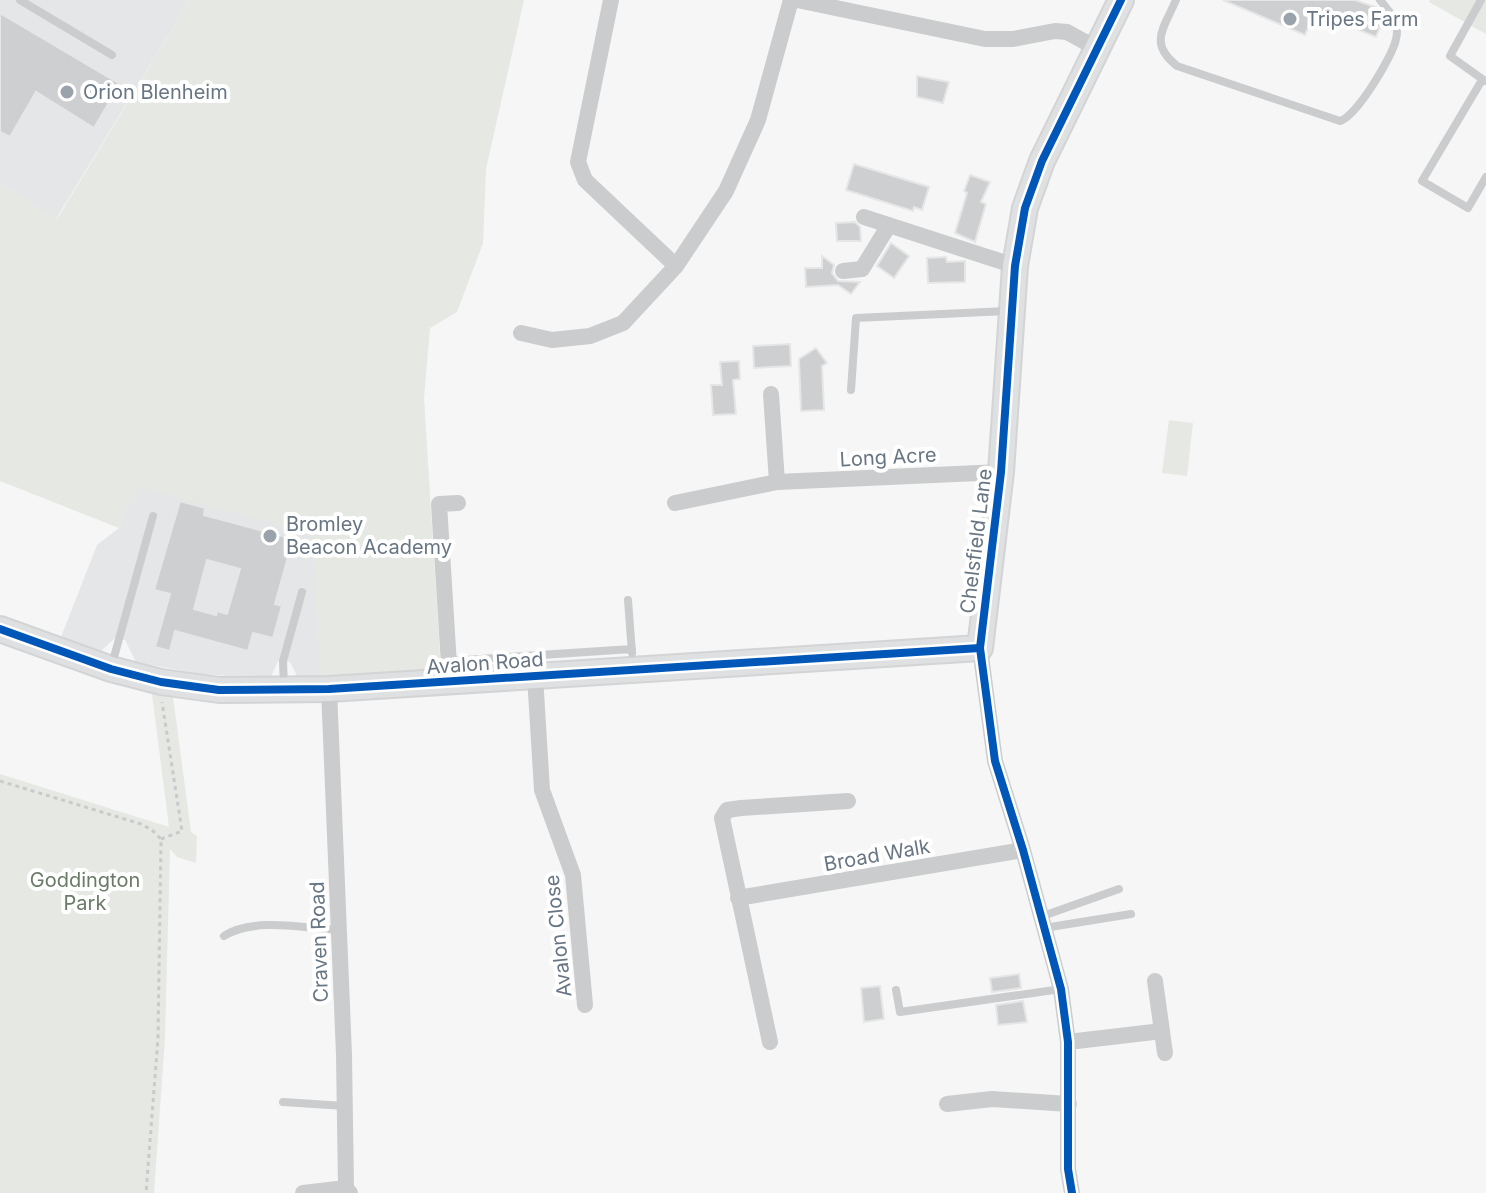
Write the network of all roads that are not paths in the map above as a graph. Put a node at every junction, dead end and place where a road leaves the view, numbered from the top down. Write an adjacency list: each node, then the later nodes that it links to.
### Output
1 (20, 0): 9 (lane)
2 (611, 0): 14 (street)
3 (794, 0): 8 (street); 14 (street)
4 (1121, 0): 8 (street, Chelsfield Lane)
5 (1176, 0): 6 (lane)
6 (1380, 0)
7 (1481, 0): 10 (lane)
8 (1098, 49): 15 (street, Chelsfield Lane)
9 (112, 55)
10 (1484, 81): 11 (lane)
11 (1486, 177)
12 (864, 217): 13 (street)
13 (889, 225): 15 (street); 16 (street)
14 (676, 266): 18 (street)
15 (1015, 266): 17 (street, Chelsfield Lane)
16 (843, 271)
17 (1012, 311): 19 (lane); 21 (street, Chelsfield Lane)
18 (521, 333)
19 (851, 390)
20 (771, 394): 22 (street)
21 (1001, 472): 22 (street, Long Acre); 29 (street, Chelsfield Lane)
22 (777, 482): 24 (street, Long Acre)
23 (458, 503): 32 (street)
24 (675, 503)
25 (153, 516): 31 (lane)
26 (302, 592): 35 (lane)
27 (628, 600): 30 (lane)
28 (0, 629): 31 (street, Avalon Road)
29 (980, 648): 30 (street, Avalon Road); 37 (street, Chelsfield Lane)
30 (633, 660): 32 (lane); 33 (street, Avalon Road)
31 (111, 669): 35 (street, Avalon Road)
32 (450, 671): 33 (street, Avalon Road); 34 (street, Avalon Road)
33 (535, 676): 47 (street, Avalon Close)
34 (329, 689): 35 (street, Avalon Road); 42 (street, Craven Road)
35 (284, 691)
36 (848, 801): 39 (street)
37 (1023, 850): 39 (street, Broad Walk); 41 (street, Chelsfield Lane)
38 (1119, 889): 41 (lane)
39 (738, 898): 49 (street)
40 (1131, 914): 41 (lane)
41 (1042, 923): 45 (street, Chelsfield Lane)
42 (338, 930): 43 (lane); 55 (street, Craven Road)
43 (224, 936)
44 (1155, 981): 48 (street)
45 (1061, 989): 46 (lane); 50 (street, Chelsfield Lane)
46 (896, 990)
47 (585, 1005)
48 (1162, 1031): 50 (street); 51 (street)
49 (770, 1042)
50 (1068, 1042): 54 (street, Chelsfield Lane)
51 (1165, 1053)
52 (283, 1102): 55 (lane)
53 (947, 1104): 54 (street)
54 (1069, 1104): 58 (street, Chelsfield Lane)
55 (345, 1106): 56 (street, Craven Road)
56 (348, 1190): 57 (street)
57 (303, 1193)
58 (1072, 1193)

